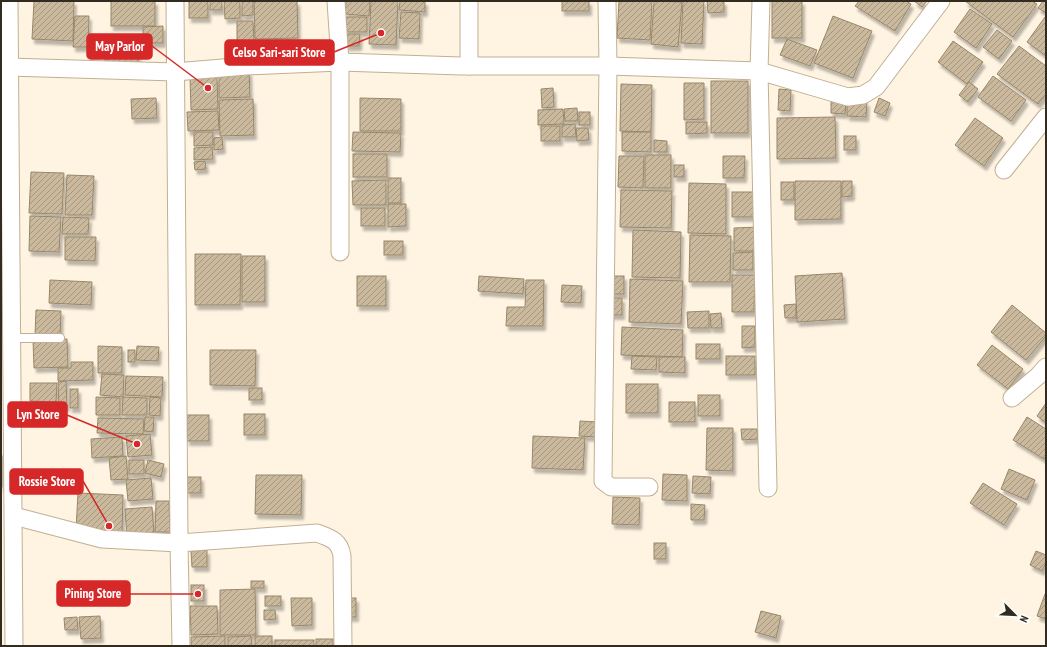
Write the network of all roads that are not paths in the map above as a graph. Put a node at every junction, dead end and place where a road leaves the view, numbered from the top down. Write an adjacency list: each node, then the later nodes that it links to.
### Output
1 (9, 1): 11 (street)
2 (175, 1): 13 (street)
3 (336, 1): 8 (street)
4 (469, 1): 9 (street)
5 (607, 1): 10 (street)
6 (761, 1): 12 (street)
7 (941, 1): 12 (street)
8 (340, 62): 9 (street); 13 (street); 16 (street)
9 (469, 66): 10 (street)
10 (608, 66): 12 (street); 21 (street)
11 (8, 67): 13 (street); 17 (street)
12 (759, 71): 22 (street)
13 (175, 72): 24 (street)
14 (1046, 117): 15 (street)
15 (1004, 170)
16 (340, 252)
17 (12, 338): 18 (lane); 23 (street)
18 (60, 338)
19 (1046, 368): 20 (street)
20 (1012, 398)
21 (649, 487)
22 (768, 488)
23 (14, 516): 24 (street); 25 (street)
24 (179, 543): 26 (street); 27 (street)
25 (14, 646)
26 (181, 646)
27 (343, 646)

